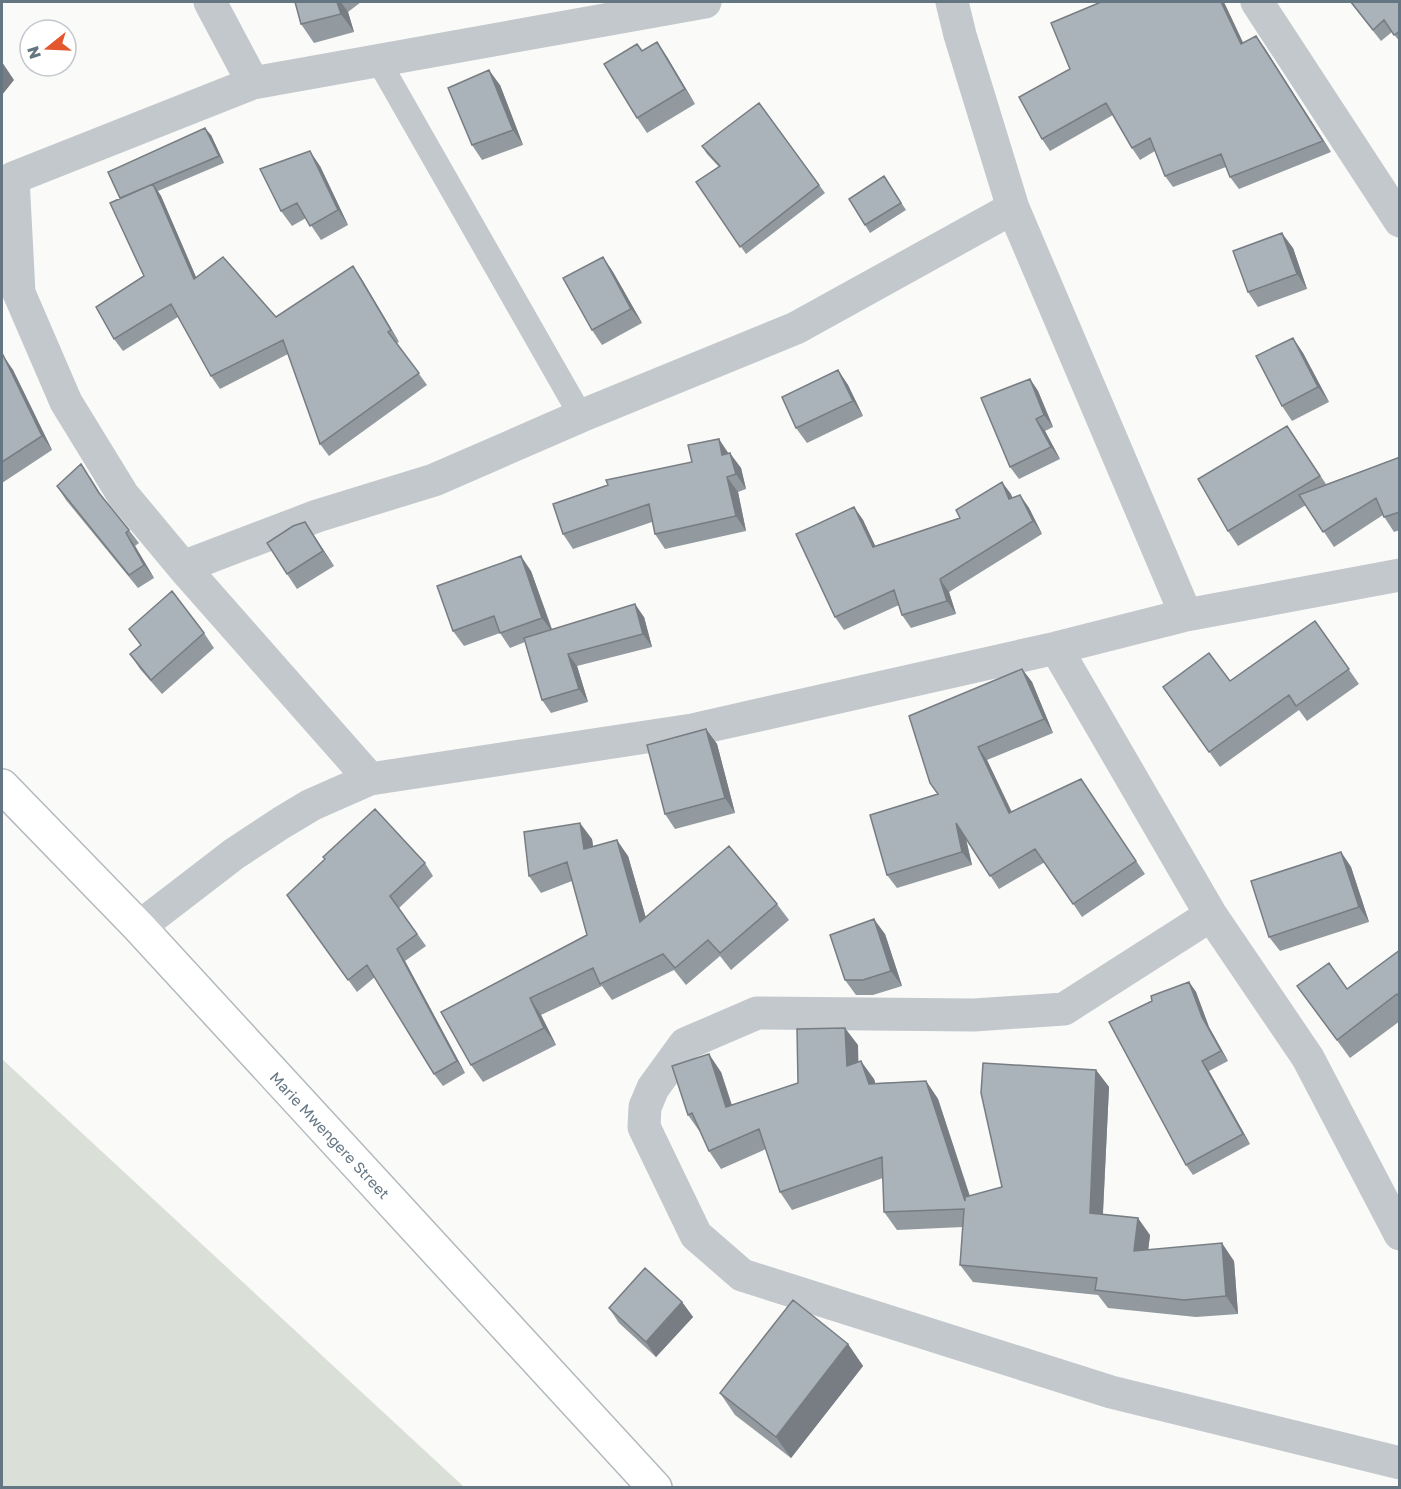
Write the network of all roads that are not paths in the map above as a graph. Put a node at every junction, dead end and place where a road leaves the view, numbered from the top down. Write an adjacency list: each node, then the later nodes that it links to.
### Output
1 (210, 2): 6 (street)
2 (705, 2): 5 (street)
3 (952, 2): 8 (street)
4 (1257, 2): 9 (street)
5 (378, 60): 6 (street); 10 (lane)
6 (253, 83): 7 (street)
7 (7, 180): 11 (street)
8 (1012, 208): 10 (street); 13 (street)
9 (1400, 221)
10 (581, 416): 11 (street)
11 (183, 567): 15 (street)
12 (1400, 575): 13 (street)
13 (1186, 615): 14 (street)
14 (1056, 648): 15 (street); 17 (street)
15 (370, 779): 18 (street)
16 (2, 786): 18 (main road, Marie Mwengere Street)
17 (1211, 915): 19 (street); 20 (street)
18 (139, 927): 21 (main road, Marie Mwengere Street)
19 (1400, 1234)
20 (1400, 1463)
21 (655, 1488)

